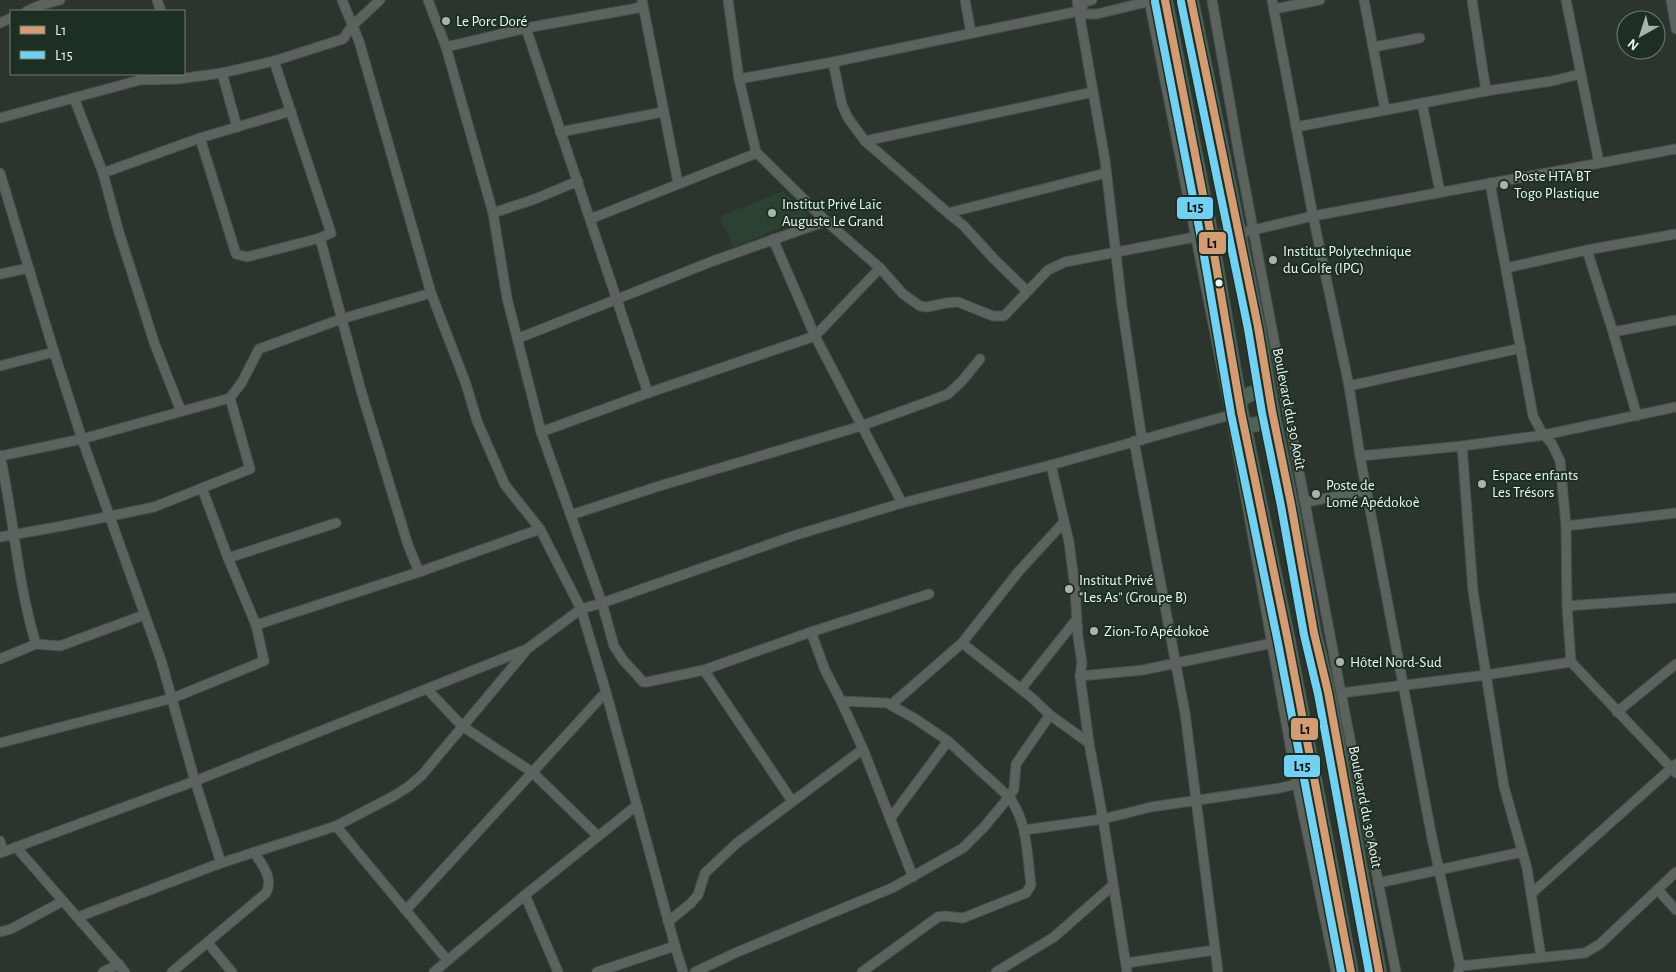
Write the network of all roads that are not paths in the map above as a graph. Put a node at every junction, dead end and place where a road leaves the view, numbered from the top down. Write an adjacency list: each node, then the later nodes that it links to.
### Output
1 (60, 0): 18 (street)
2 (342, 0): 22 (street)
3 (380, 0): 22 (street)
4 (428, 0): 27 (street)
5 (728, 0): 34 (street)
6 (965, 0): 25 (street)
7 (1077, 0): 21 (street)
8 (1092, 0): 21 (street)
9 (1165, 0): 67 (highway)
10 (1191, 0): 65 (highway, Boulevard du 30 Août)
11 (1212, 0): 64 (street)
12 (1320, 0): 20 (street)
13 (1364, 0): 28 (street)
14 (1472, 0): 35 (street)
15 (1566, 0): 32 (street)
16 (1671, 0): 24 (street)
17 (1151, 1): 21 (street); 68 (street)
18 (37, 3)
19 (643, 4): 23 (street); 41 (street)
20 (1273, 4): 44 (street)
21 (1079, 10): 25 (street); 36 (street)
22 (352, 26): 29 (street); 78 (street)
23 (526, 28): 27 (street); 45 (street)
24 (1676, 29)
25 (971, 33): 30 (street)
26 (1420, 38): 28 (street)
27 (446, 47): 60 (street)
28 (1374, 47): 39 (street)
29 (274, 61): 31 (street); 40 (street)
30 (832, 62): 34 (street); 47 (street)
31 (222, 73): 33 (street); 43 (street)
32 (1580, 74): 35 (street); 50 (street)
33 (178, 76): 37 (street)
34 (739, 79): 49 (street)
35 (1486, 91): 38 (street)
36 (1093, 92): 47 (street); 53 (street)
37 (74, 98): 42 (street); 52 (street)
38 (1422, 103): 39 (street); 58 (street)
39 (1385, 110): 44 (street)
40 (291, 111): 43 (street); 69 (street)
41 (663, 112): 45 (street); 55 (street)
42 (0, 118)
43 (237, 127): 46 (street)
44 (1296, 127): 61 (street)
45 (560, 132): 54 (street)
46 (200, 138): 52 (street); 69 (street)
47 (865, 141): 59 (street)
48 (1676, 149): 50 (street)
49 (757, 153): 55 (street); 63 (street)
50 (1599, 163): 56 (street)
51 (0, 173): 57 (street)
52 (103, 173): 94 (street)
53 (1106, 174): 59 (street); 72 (street)
54 (578, 181): 60 (street); 62 (street)
55 (678, 183): 62 (street)
56 (1490, 183): 58 (street); 75 (street)
57 (2, 185): 73 (street)
58 (1440, 192): 61 (street)
59 (948, 212): 77 (street)
60 (494, 213): 84 (street)
61 (1313, 216): 64 (street); 89 (street)
62 (590, 219): 79 (street)
63 (826, 221): 70 (street); 74 (street)
64 (1254, 230): 65 (street); 108 (street)
65 (1240, 233): 67 (street); 92 (highway, Boulevard du 30 Août)
66 (1676, 234): 71 (street)
67 (1211, 236): 68 (street); 95 (highway)
68 (1195, 237): 72 (street); 95 (street)
69 (320, 238): 80 (street)
70 (773, 239): 79 (street); 83 (street)
71 (1587, 250): 75 (street); 82 (street)
72 (1116, 252): 77 (street); 101 (street)
73 (29, 268): 76 (street); 86 (street)
74 (880, 268): 77 (street); 83 (street)
75 (1506, 268): 85 (street)
76 (0, 274)
77 (1027, 291)
78 (431, 293): 80 (street); 116 (street)
79 (617, 299): 84 (street); 90 (street)
80 (341, 320): 91 (street); 120 (street)
81 (1676, 320): 82 (street)
82 (1614, 332): 96 (street)
83 (815, 336): 90 (street); 97 (street)
84 (518, 338): 98 (street)
85 (1521, 348): 89 (street); 99 (street)
86 (54, 352): 88 (street); 100 (street)
87 (980, 359): 97 (street)
88 (0, 366)
89 (1349, 386): 104 (street)
90 (648, 393): 98 (street)
91 (230, 398): 94 (street); 106 (street)
92 (1271, 404): 95 (highway); 95 (highway); 211 (highway, Boulevard du 30 Août)
93 (1676, 407): 96 (street)
94 (181, 411): 100 (street)
95 (1239, 413): 101 (street); 131 (street); 210 (highway)
96 (1637, 416): 99 (street)
97 (861, 426): 109 (street); 111 (street)
98 (542, 432): 111 (street)
99 (1544, 435): 102 (street); 115 (street)
100 (82, 438): 103 (street); 112 (street)
101 (1138, 440): 105 (street); 136 (street)
102 (1462, 446): 104 (street); 139 (street)
103 (0, 456): 117 (street)
104 (1360, 456): 107 (street)
105 (1051, 465): 109 (street); 113 (street)
106 (202, 488): 112 (street); 119 (street)
107 (1366, 491): 108 (street); 141 (street)
108 (1306, 502): 145 (street)
109 (902, 503): 123 (street)
110 (1676, 513): 115 (street)
111 (571, 515): 123 (street)
112 (110, 516): 117 (street); 126 (street)
113 (1064, 522): 127 (street); 130 (street)
114 (336, 523): 119 (street)
115 (1566, 526): 124 (street)
116 (540, 529): 120 (street); 125 (street)
117 (13, 534): 118 (street); 132 (street)
118 (0, 537)
119 (228, 558): 128 (street)
120 (419, 572): 128 (street)
121 (929, 594): 129 (street)
122 (1676, 598): 124 (street)
123 (602, 604): 125 (street); 138 (street)
124 (1566, 606): 135 (street)
125 (581, 609): 133 (street); 144 (street)
126 (144, 614): 132 (street); 146 (street)
127 (1076, 620): 140 (street); 142 (street)
128 (256, 625): 146 (street)
129 (811, 632): 138 (street); 147 (street)
130 (962, 643): 142 (street); 148 (street)
131 (1273, 643): 136 (street); 159 (street)
132 (36, 644): 134 (street)
133 (527, 649): 143 (street); 151 (street)
134 (0, 659)
135 (1571, 662): 139 (street); 149 (street)
136 (1176, 664): 140 (street); 162 (street)
137 (1676, 664): 149 (street)
138 (704, 670): 161 (street)
139 (1486, 675): 141 (street); 173 (street)
140 (1080, 676): 154 (street)
141 (1403, 686): 145 (street); 175 (street)
142 (1021, 689): 150 (street)
143 (427, 690): 151 (street); 158 (street)
144 (606, 692): 157 (street); 163 (street)
145 (1341, 693): 178 (street)
146 (173, 698): 153 (street); 158 (street)
147 (841, 701): 148 (street); 155 (street)
148 (891, 705): 152 (street)
149 (1617, 712): 156 (street)
150 (1050, 715): 154 (street); 160 (street)
151 (462, 726): 157 (street); 166 (street)
152 (948, 741): 160 (street); 164 (street)
153 (0, 743)
154 (1089, 743): 165 (street)
155 (863, 749): 161 (street); 164 (street)
156 (1675, 768): 181 (street)
157 (532, 772): 168 (street); 184 (street)
158 (195, 781): 170 (street); 174 (street)
159 (1297, 784): 162 (street); 209 (street)
160 (1009, 797): 167 (street); 177 (street)
161 (792, 801): 187 (street)
162 (1196, 801): 165 (street); 191 (street)
163 (636, 806): 168 (street); 187 (street)
164 (890, 819): 177 (street)
165 (1103, 819): 167 (street); 179 (street)
166 (336, 826): 172 (street); 184 (street)
167 (1024, 830): 206 (street)
168 (598, 836): 182 (street)
169 (0, 841): 171 (street)
170 (16, 847): 171 (street); 183 (street)
171 (1, 852)
172 (254, 852): 174 (street); 189 (street)
173 (1522, 852): 175 (street); 181 (street)
174 (221, 863): 186 (street)
175 (1438, 871): 178 (street); 196 (street)
176 (1676, 872): 180 (street)
177 (913, 877): 205 (street)
178 (1378, 883): 212 (street)
179 (1112, 886): 195 (street); 207 (street)
180 (1658, 890): 185 (street); 192 (street)
181 (1531, 894): 192 (street)
182 (525, 895): 193 (street); 202 (street)
183 (63, 901): 186 (street); 188 (street)
184 (406, 910): 193 (street)
185 (1676, 910)
186 (78, 917): 194 (street)
187 (668, 922): 190 (street)
188 (0, 932)
189 (208, 944): 199 (street); 200 (street)
190 (675, 946): 203 (street); 204 (street)
191 (1214, 950): 195 (street); 208 (street)
192 (1541, 957): 196 (street)
193 (448, 960): 201 (street)
194 (119, 964): 197 (street); 198 (street)
195 (1126, 968)
196 (1459, 969)
197 (104, 972)
198 (125, 972)
199 (172, 972)
200 (232, 972)
201 (434, 972)
202 (558, 972)
203 (597, 972)
204 (683, 972)
205 (696, 972)
206 (862, 972)
207 (996, 972)
208 (1218, 972)
209 (1336, 972)
210 (1351, 972)
211 (1379, 972)
212 (1396, 972)

